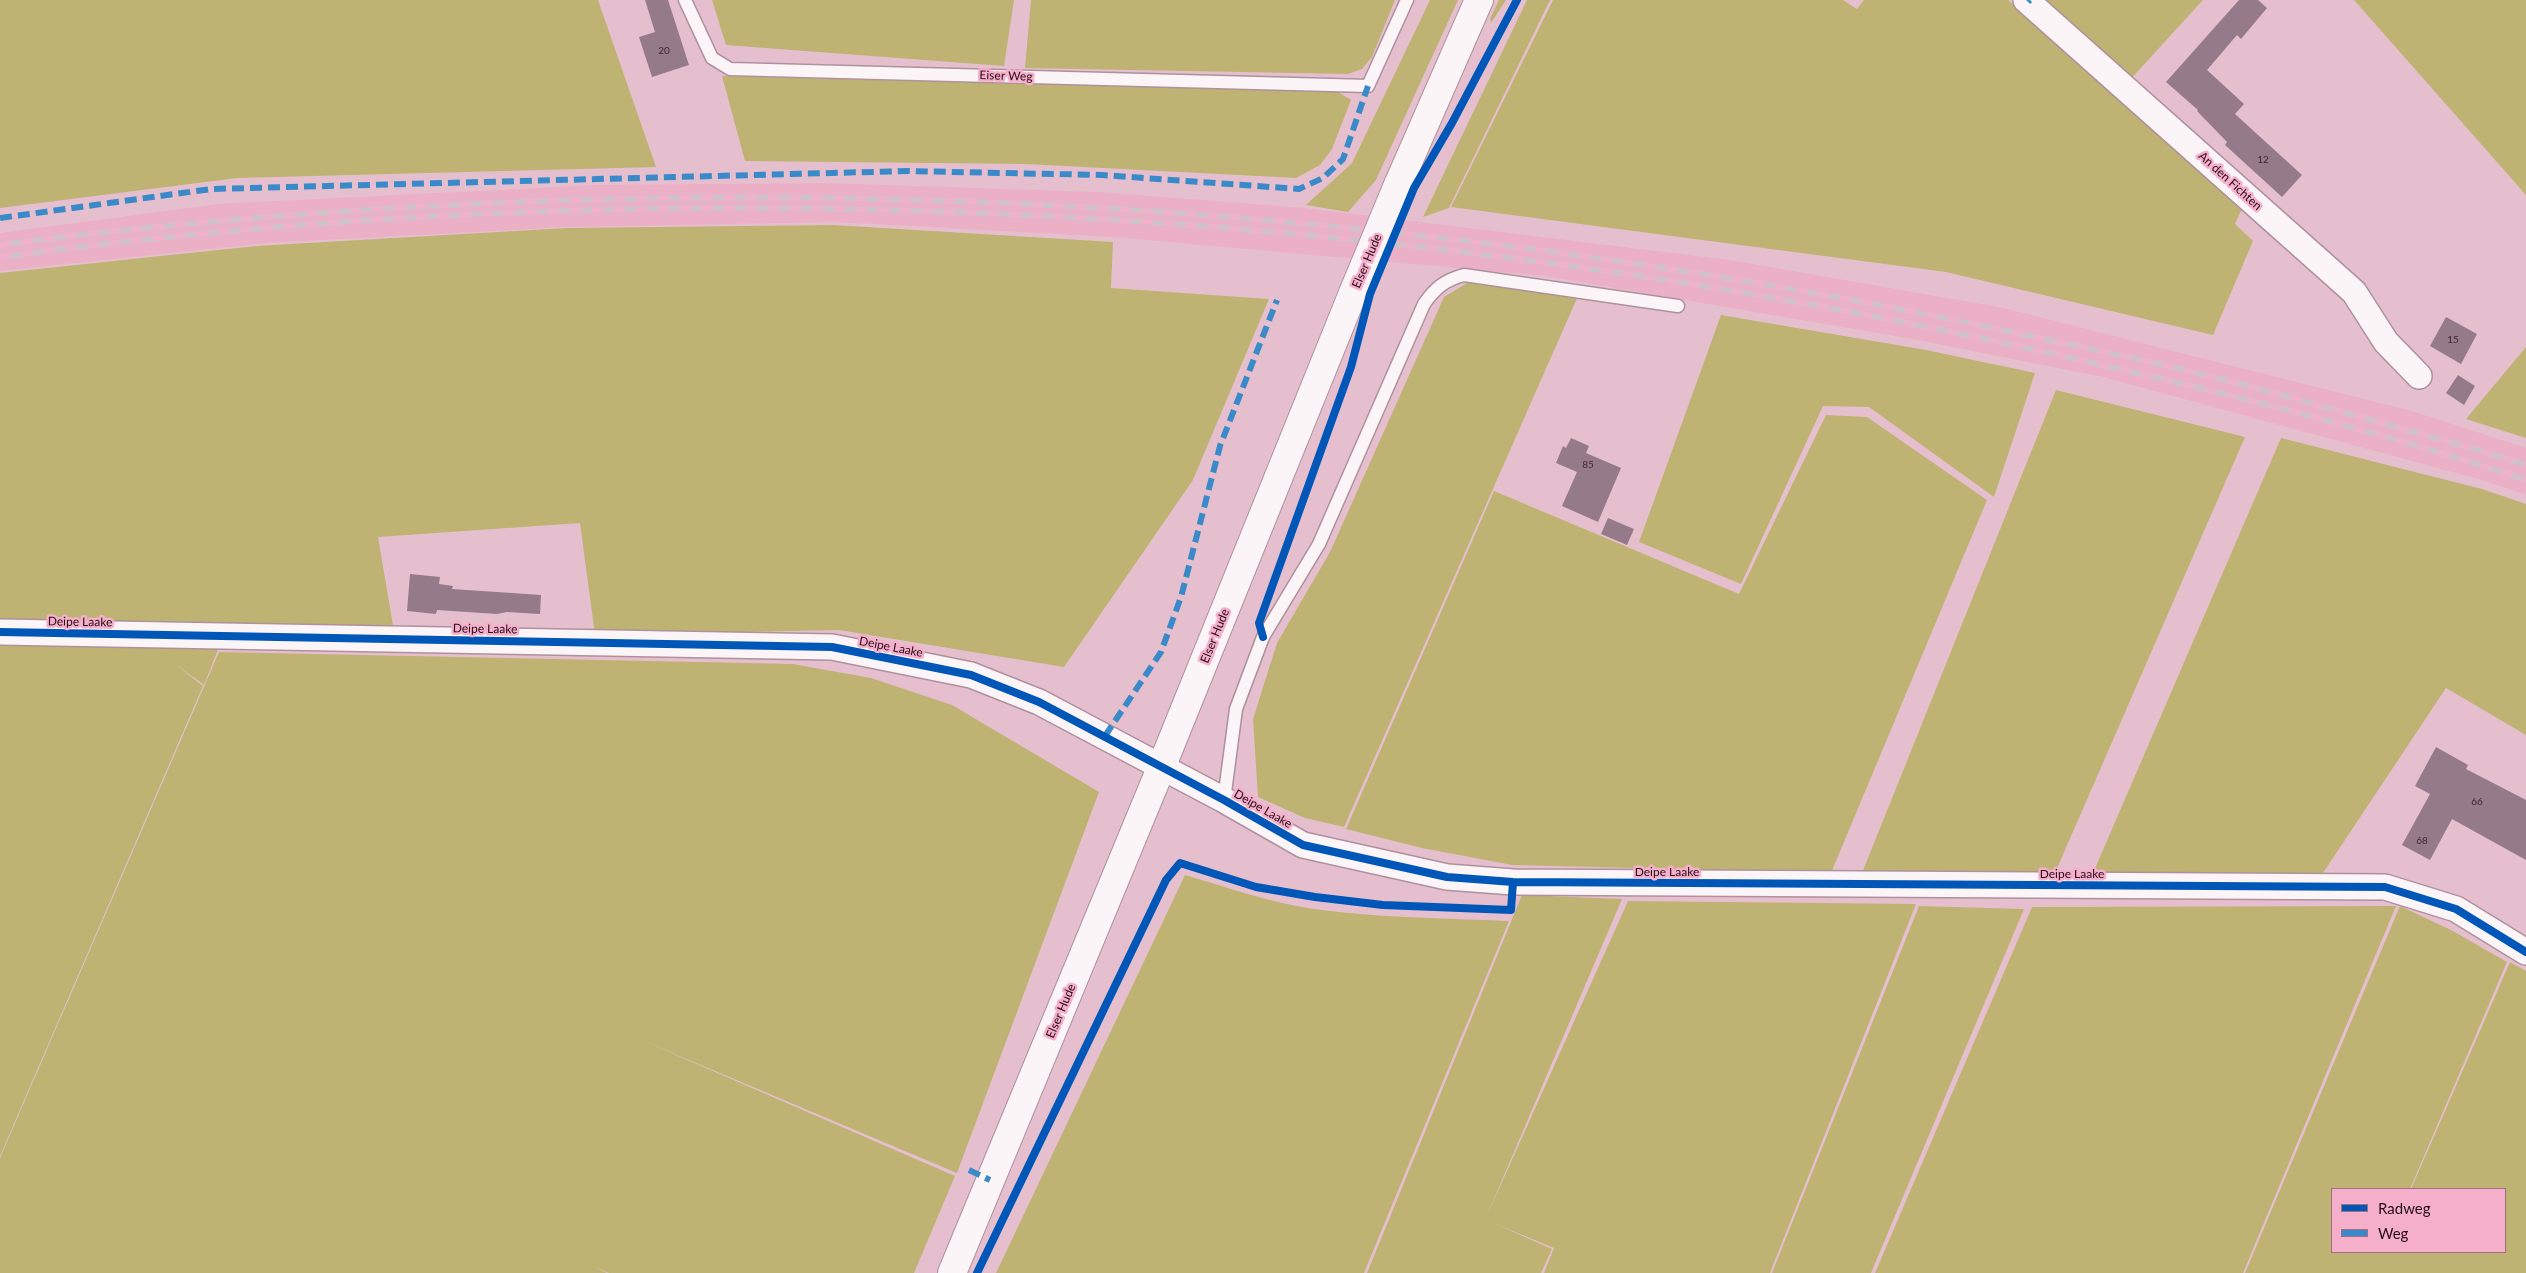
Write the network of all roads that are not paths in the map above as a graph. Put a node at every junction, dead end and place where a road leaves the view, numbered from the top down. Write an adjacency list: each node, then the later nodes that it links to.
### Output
1 (686, 0): 2 (lane, Eiser Weg)
2 (1406, 0)
3 (1479, 0): 8 (street, Elser Hude, bridge)
4 (2026, 0): 6 (street, An den Fichten)
5 (1678, 306): 9 (lane)
6 (2419, 376)
7 (0, 632): 8 (street, Deipe Laake)
8 (1161, 768): 9 (street, Deipe Laake); 11 (street, Elser Hude)
9 (1224, 800): 10 (street, Deipe Laake)
10 (2526, 952)
11 (952, 1273)

